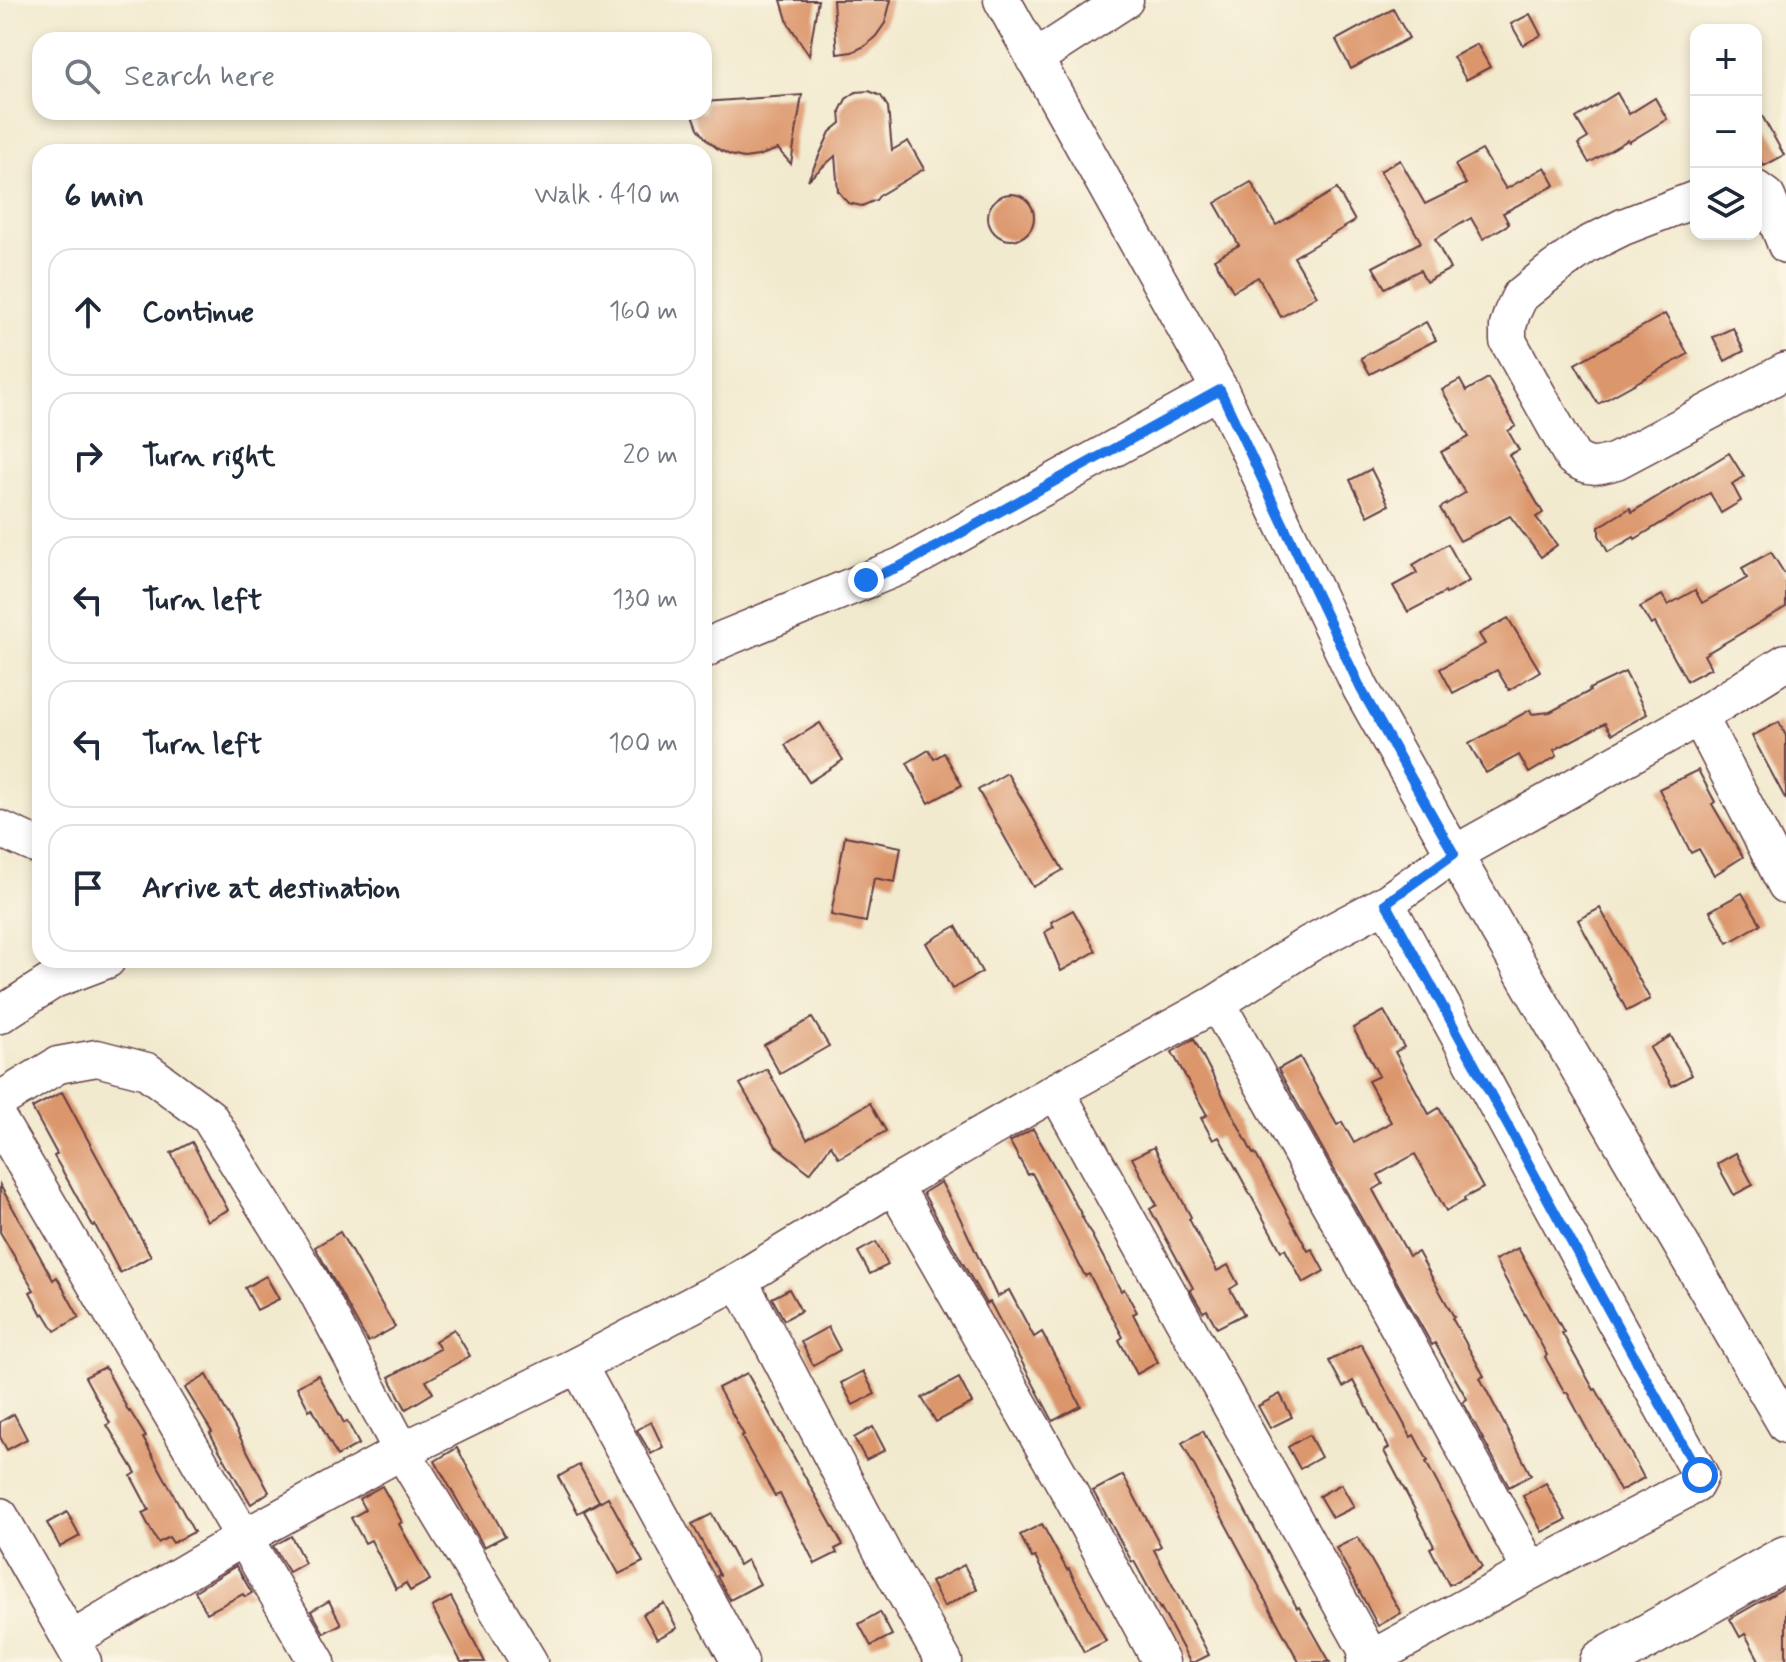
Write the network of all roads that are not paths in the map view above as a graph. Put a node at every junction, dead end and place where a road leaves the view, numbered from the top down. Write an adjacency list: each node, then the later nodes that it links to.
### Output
1 (1002, 0): 3 (street)
2 (1125, 0): 3 (street)
3 (1034, 59): 8 (street)
4 (1762, 193): 6 (street)
5 (1690, 201): 7 (street)
6 (1786, 245)
7 (1786, 371)
8 (1220, 390): 9 (street); 14 (street)
9 (712, 645)
10 (1786, 662): 11 (street)
11 (1699, 716): 14 (street); 15 (street)
12 (0, 829): 13 (street)
13 (32, 843)
14 (1454, 854): 16 (street); 26 (street)
15 (1786, 885)
16 (1386, 903): 18 (street); 31 (street)
17 (86, 968): 19 (street)
18 (1217, 1003): 20 (street); 31 (street)
19 (0, 1015)
20 (1056, 1091): 23 (street); 33 (street)
21 (0, 1100): 27 (street)
22 (0, 1122): 29 (street)
23 (894, 1185): 24 (street); 38 (street)
24 (739, 1280): 25 (street); 37 (street)
25 (578, 1365): 27 (street); 36 (street)
26 (1786, 1425)
27 (402, 1451): 29 (street); 35 (street)
28 (0, 1516): 32 (street)
29 (243, 1538): 32 (street); 34 (street)
30 (1786, 1558): 39 (main road)
31 (1531, 1571): 33 (street)
32 (77, 1651)
33 (1368, 1660)
34 (317, 1662)
35 (529, 1662)
36 (740, 1662)
37 (944, 1662)
38 (1161, 1662)
39 (1602, 1662)

